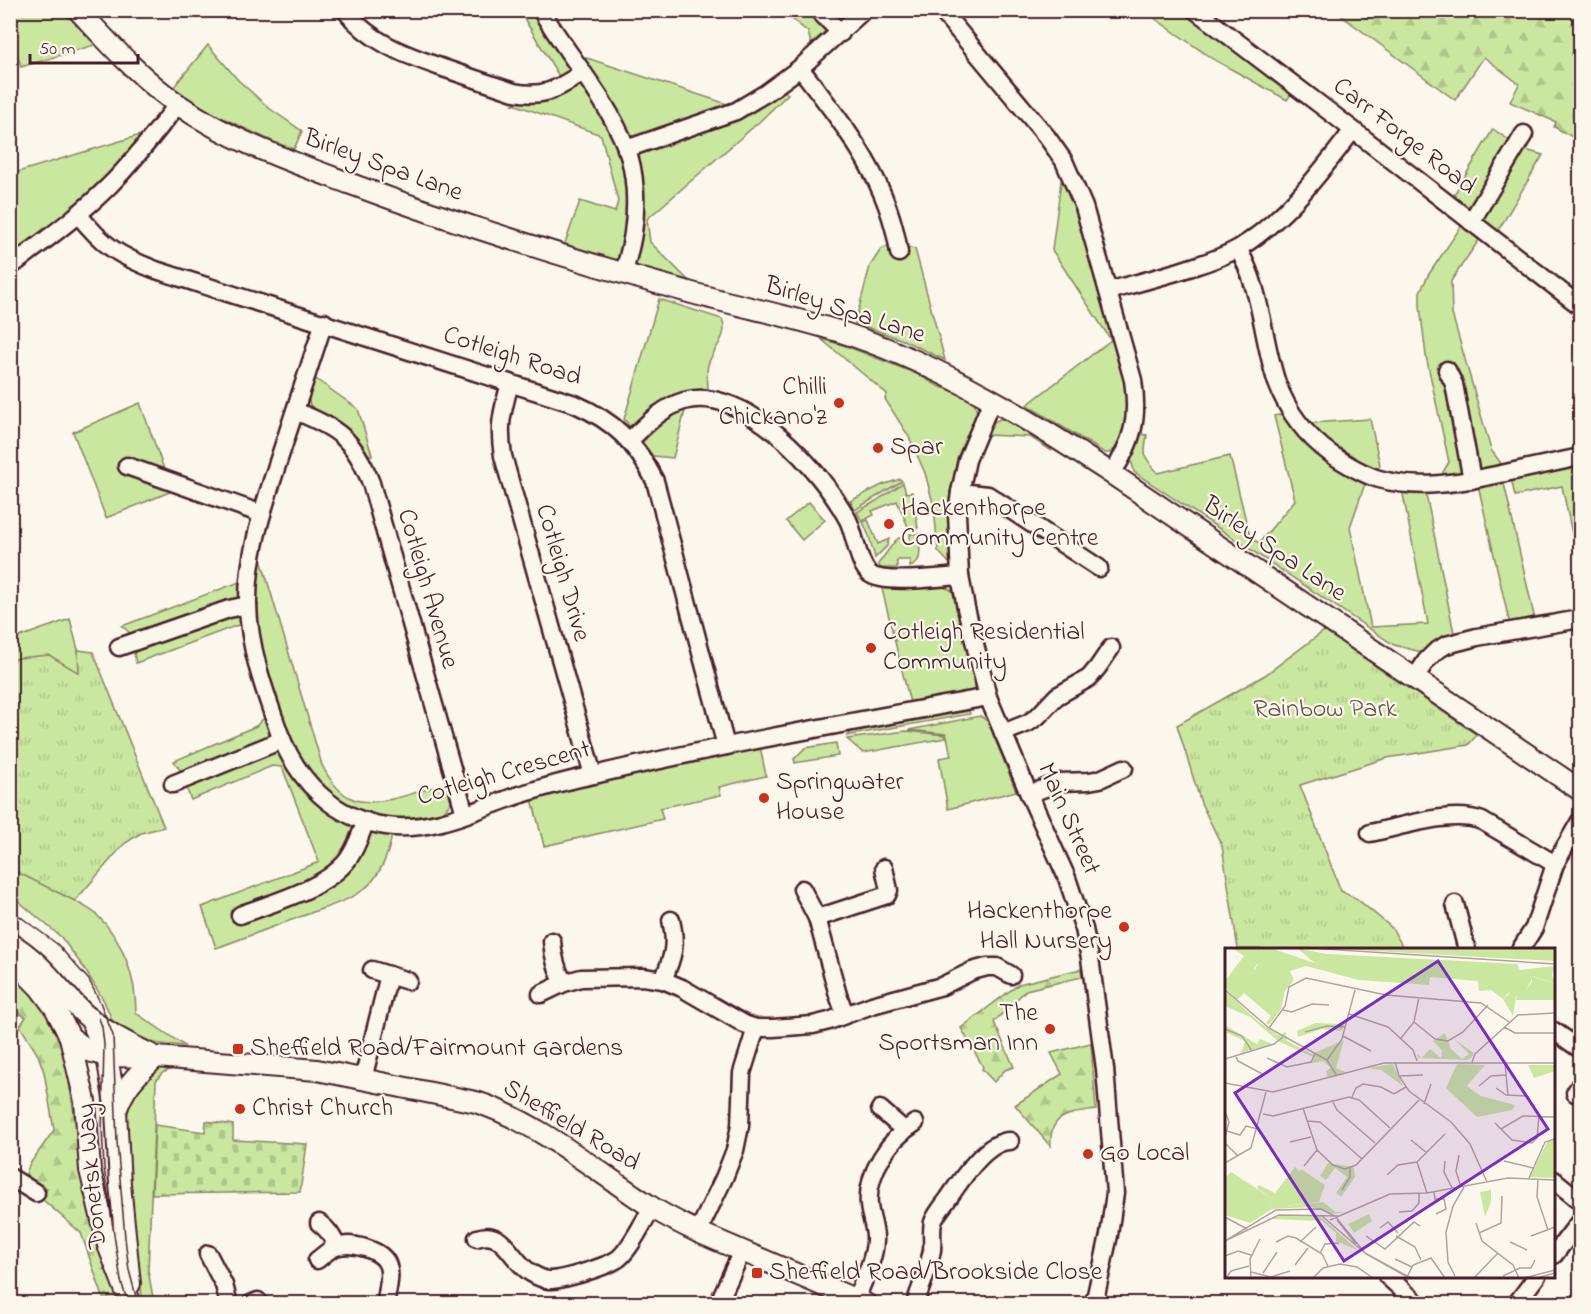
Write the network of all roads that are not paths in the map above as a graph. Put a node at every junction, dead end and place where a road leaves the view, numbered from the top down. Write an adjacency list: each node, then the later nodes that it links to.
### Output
1 (78, 10): 11 (street, Birley Spa Lane)
2 (345, 10): 10 (street)
3 (541, 10): 10 (street)
4 (818, 10): 8 (street)
5 (864, 10): 8 (street)
6 (941, 10): 21 (street)
7 (1195, 10): 12 (street, Carr Forge Road)
8 (841, 33): 9 (street)
9 (800, 68): 14 (street); 18 (street)
10 (582, 73): 14 (street)
11 (178, 105): 15 (street); 20 (street, Birley Spa Lane)
12 (1353, 130): 16 (street, Carr Forge Road); 17 (street)
13 (1524, 135): 16 (street)
14 (626, 149): 20 (street)
15 (78, 214): 19 (street); 23 (street, Cotleigh Road)
16 (1471, 222): 22 (street, Carr Forge Road)
17 (1238, 249): 21 (street); 32 (street)
18 (899, 253)
19 (10, 267)
20 (624, 273): 26 (street, Birley Spa Lane)
21 (1108, 291): 31 (street)
22 (1581, 306)
23 (324, 322): 25 (street, Cotleigh Road); 27 (street, Cotleigh Crescent)
24 (1448, 370): 32 (street)
25 (510, 383): 28 (street, Cotleigh Road); 47 (street, Cotleigh Drive)
26 (992, 400): 31 (street, Birley Spa Lane); 33 (street, Main Street)
27 (295, 411): 34 (street, Cotleigh Crescent); 51 (street, Cotleigh Avenue)
28 (629, 441): 36 (street); 45 (street, Cotleigh Road)
29 (1581, 457): 32 (street)
30 (127, 466): 34 (street)
31 (1112, 474): 41 (street, Birley Spa Lane)
32 (1472, 480)
33 (960, 492): 35 (street); 36 (street, Main Street)
34 (261, 514): 37 (street, Cotleigh Crescent)
35 (1099, 568)
36 (960, 576): 42 (street, Main Street)
37 (248, 605): 39 (street); 44 (street, Cotleigh Crescent)
38 (1581, 619): 41 (street)
39 (119, 647)
40 (1111, 648): 43 (street)
41 (1415, 678): 49 (street, Birley Spa Lane)
42 (988, 697): 43 (street, Main Street); 45 (street, Cotleigh Crescent)
43 (1003, 733): 50 (street, Main Street)
44 (282, 740): 48 (street); 52 (street, Cotleigh Crescent)
45 (726, 746): 47 (street, Cotleigh Crescent)
46 (1125, 768): 50 (street)
47 (593, 775): 51 (street, Cotleigh Crescent)
48 (173, 784)
49 (1581, 790)
50 (1029, 794): 108 (street, Main Street)
51 (465, 814): 52 (street, Cotleigh Crescent)
52 (366, 821): 59 (street)
53 (1581, 821): 55 (street)
54 (1370, 833): 55 (street)
55 (1555, 864): 65 (street)
56 (884, 868): 60 (street)
57 (802, 889): 60 (street)
58 (1455, 904): 64 (street)
59 (240, 915)
60 (817, 918): 74 (street)
61 (671, 920): 70 (street)
62 (552, 941): 72 (street)
63 (10, 943): 78 (street, Sheffield Road)
64 (1466, 948)
65 (1521, 948)
66 (10, 957): 77 (street, Sheffield Road)
67 (372, 970): 68 (street)
68 (389, 975): 71 (street); 81 (street)
69 (1011, 975): 74 (street)
70 (663, 980): 72 (street); 75 (street)
71 (408, 981)
72 (564, 983): 73 (street)
73 (541, 994)
74 (845, 1014): 75 (street)
75 (756, 1028): 93 (street)
76 (1555, 1032): 79 (street)
77 (68, 1034): 78 (street, Sheffield Road); 82 (street, Donetsk Way)
78 (106, 1049): 80 (street, Sheffield Road); 82 (street, Donetsk Way); 84 (street, Donetsk Way)
79 (1581, 1049)
80 (156, 1057): 81 (street, Sheffield Road); 84 (street)
81 (363, 1079): 90 (street, Sheffield Road)
82 (85, 1101): 103 (street, Donetsk Way)
83 (880, 1109): 102 (street)
84 (116, 1112): 103 (street, Donetsk Way)
85 (1011, 1141): 107 (street)
86 (10, 1177): 88 (street)
87 (1555, 1181): 89 (street)
88 (36, 1193)
89 (1581, 1201)
90 (652, 1208): 93 (street, Sheffield Road); 94 (street)
91 (1581, 1221): 98 (street)
92 (319, 1223): 95 (street)
93 (698, 1232): 96 (street, Sheffield Road)
94 (477, 1238)
95 (337, 1246): 99 (street); 105 (street)
96 (742, 1251): 102 (street, Sheffield Road); 106 (street)
97 (208, 1254): 104 (street)
98 (1555, 1254)
99 (317, 1260)
100 (1390, 1278): 109 (street)
101 (1536, 1278): 110 (street)
102 (861, 1301)
103 (132, 1304)
104 (229, 1304)
105 (386, 1304)
106 (726, 1304)
107 (915, 1304)
108 (1094, 1304)
109 (1418, 1304)
110 (1516, 1304)

